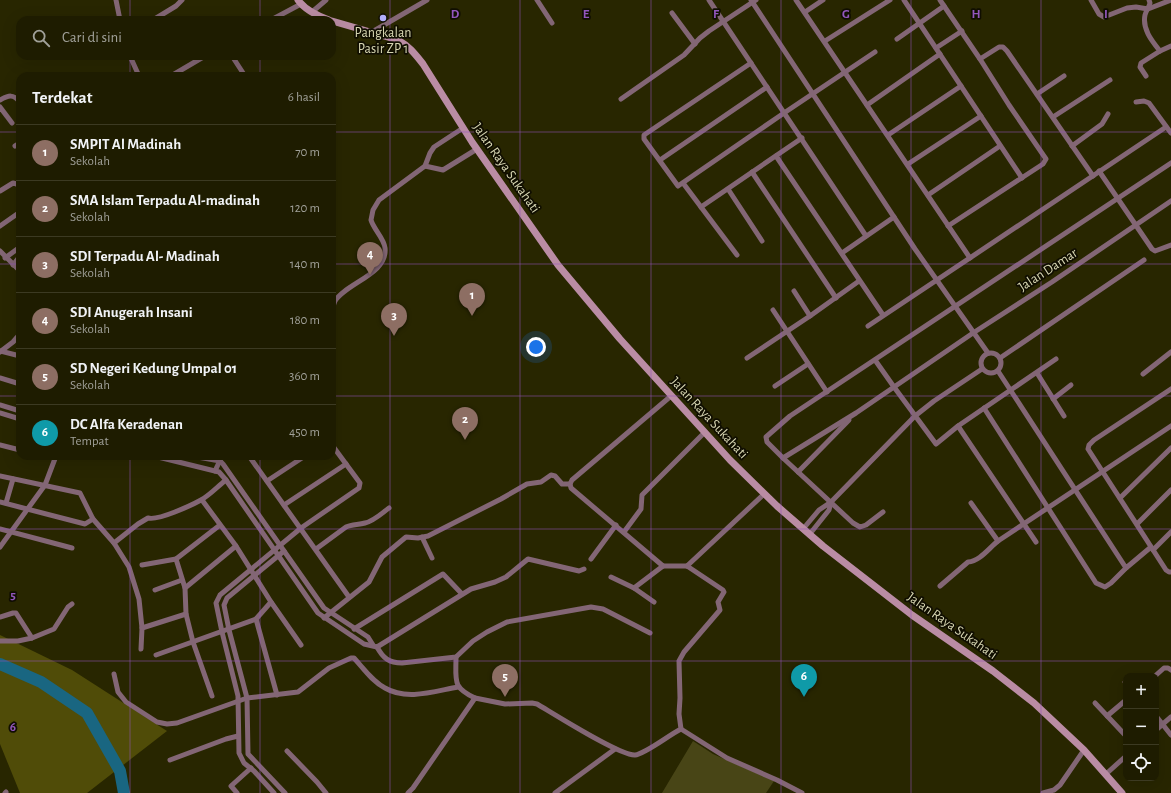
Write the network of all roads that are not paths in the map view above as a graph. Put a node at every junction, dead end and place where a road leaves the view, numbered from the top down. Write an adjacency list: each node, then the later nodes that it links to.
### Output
1 (116, 0): 22 (street)
2 (182, 0): 23 (street)
3 (326, 0): 19 (street)
4 (427, 0): 31 (street)
5 (536, 0): 28 (street)
6 (709, 0): 27 (street)
7 (796, 0): 20 (street)
8 (823, 0): 20 (street)
9 (890, 0): 33 (street)
10 (904, 0): 29 (street)
11 (940, 0): 17 (street)
12 (1091, 0): 18 (street)
13 (1149, 0): 18 (street)
14 (1171, 0): 18 (street)
15 (753, 1): 27 (street); 54 (street)
16 (300, 2): 19 (main road, Jalan Raya Sukahati); 24 (street)
17 (944, 6): 29 (street); 30 (street)
18 (1148, 9): 37 (street)
19 (312, 12): 25 (main road, Jalan Raya Sukahati)
20 (805, 12): 33 (street)
21 (672, 13): 34 (street)
22 (119, 16)
23 (160, 16)
24 (277, 16)
25 (322, 16)
26 (336, 21): 31 (main road, Jalan Raya Sukahati)
27 (724, 21): 34 (street); 44 (street)
28 (552, 23)
29 (920, 24): 32 (street); 36 (street)
30 (962, 31): 36 (street); 40 (street)
31 (372, 32): 68 (main road, Jalan Raya Sukahati)
32 (897, 39)
33 (825, 41): 48 (street)
34 (695, 44): 57 (street)
35 (1171, 46): 37 (street)
36 (936, 48): 39 (street)
37 (1160, 51): 50 (street)
38 (875, 52): 48 (street)
39 (940, 54): 52 (street); 60 (street)
40 (980, 59): 55 (street); 83 (street)
41 (132, 60): 45 (street)
42 (198, 60): 46 (street)
43 (235, 60): 47 (street)
44 (750, 63): 53 (street); 76 (street)
45 (137, 72)
46 (178, 72)
47 (242, 72)
48 (845, 72): 54 (street); 60 (street)
49 (1064, 76): 55 (street)
50 (1146, 76)
51 (1110, 80): 65 (street)
52 (961, 86): 64 (street); 70 (street)
53 (767, 87): 62 (street); 76 (street)
54 (813, 94): 62 (street); 93 (street)
55 (1037, 94): 65 (street)
56 (16, 99): 58 (street)
57 (621, 99)
58 (0, 100)
59 (1136, 102): 67 (street)
60 (867, 105): 70 (street)
61 (0, 107): 66 (street)
62 (784, 113): 71 (street); 84 (street)
63 (1108, 114): 73 (street)
64 (981, 116): 72 (street); 78 (street)
65 (1053, 117): 73 (street)
66 (12, 123)
67 (1166, 126): 69 (street); 80 (street)
68 (463, 128): 74 (main road, Jalan Raya Sukahati); 79 (street)
69 (1171, 133)
70 (888, 135): 78 (street)
71 (802, 138): 75 (street); 97 (street)
72 (1000, 146): 83 (street); 88 (street)
73 (1072, 146): 82 (street)
74 (477, 149): 79 (street); 144 (main road, Jalan Raya Sukahati)
75 (776, 156): 81 (street); 102 (street)
76 (660, 160): 84 (street)
77 (1171, 163): 89 (street)
78 (908, 164): 88 (street)
79 (425, 166): 114 (street)
80 (1099, 171): 82 (street); 89 (street)
81 (752, 172): 86 (street); 113 (street)
82 (1093, 176): 105 (street)
83 (1022, 178): 95 (street)
84 (683, 183): 91 (street)
85 (16, 184): 87 (street)
86 (728, 189): 91 (street); 98 (street)
87 (0, 191)
88 (928, 195): 95 (street)
89 (1118, 199): 96 (street); 115 (street)
90 (1171, 201): 96 (street, Jalan Damar)
91 (701, 207): 103 (street)
92 (16, 215): 94 (street)
93 (894, 217): 97 (street); 110 (street)
94 (0, 226)
95 (948, 226): 105 (street)
96 (1136, 226): 99 (street); 121 (street, Jalan Damar)
97 (866, 236): 102 (street)
98 (762, 241)
99 (1171, 245)
100 (0, 251): 104 (street)
101 (16, 251): 104 (street)
102 (842, 253): 111 (street)
103 (737, 255)
104 (5, 258): 108 (street)
105 (970, 258): 110 (street)
106 (1144, 260): 128 (street)
107 (16, 261): 108 (street)
108 (13, 264): 109 (street)
109 (16, 267)
110 (936, 280): 115 (street); 117 (street)
111 (859, 281): 113 (street); 117 (street)
112 (794, 291): 118 (street)
113 (836, 298): 118 (street)
114 (336, 301)
115 (955, 307): 121 (street); 130 (street)
116 (773, 310): 120 (street)
117 (883, 315): 119 (street)
118 (810, 316): 120 (street)
119 (868, 326)
120 (787, 331): 127 (street); 131 (street)
121 (972, 333): 125 (street); 140 (street, Jalan Damar)
122 (16, 339): 123 (street)
123 (0, 352): 126 (street)
124 (1171, 352): 135 (street)
125 (988, 353): 128 (street); 132 (street)
126 (16, 355)
127 (747, 358)
128 (1000, 358): 133 (street)
129 (1056, 359): 134 (street)
130 (875, 360): 140 (street); 143 (street)
131 (808, 364): 139 (street); 143 (street)
132 (982, 369): 133 (street); 151 (street)
133 (998, 371): 142 (street)
134 (1037, 373): 142 (street); 145 (street)
135 (1143, 374)
136 (0, 378): 137 (street)
137 (16, 383)
138 (1071, 385): 145 (street)
139 (775, 386)
140 (894, 387): 150 (street, Jalan Damar); 151 (street)
141 (1171, 389): 171 (street)
142 (1010, 390): 147 (street); 178 (street)
143 (827, 392): 161 (street)
144 (671, 396): 156 (main road, Jalan Raya Sukahati); 176 (street)
145 (1053, 399): 152 (street)
146 (0, 405): 148 (street)
147 (984, 408): 154 (street); 189 (street)
148 (16, 410)
149 (0, 413): 153 (street)
150 (856, 413): 161 (street); 170 (street)
151 (915, 416): 154 (street); 184 (street)
152 (1064, 416)
153 (16, 418)
154 (958, 426): 193 (street)
155 (1171, 427): 171 (street)
156 (705, 432): 180 (main road, Jalan Raya Sukahati); 201 (street)
157 (0, 445): 159 (street)
158 (1171, 448): 181 (street)
159 (16, 449)
160 (336, 450): 168 (street)
161 (783, 458): 170 (street)
162 (55, 460): 177 (street)
163 (171, 460): 169 (street)
164 (214, 460): 167 (street)
165 (252, 460): 175 (street)
166 (299, 460): 175 (street)
167 (220, 461): 169 (street); 209 (street)
168 (346, 464): 187 (street); 197 (street)
169 (216, 471): 174 (street)
170 (798, 472): 184 (street)
171 (1103, 472): 178 (street); 181 (street)
172 (0, 476): 173 (street)
173 (13, 479): 177 (street); 186 (street)
174 (226, 480): 182 (street); 214 (street)
175 (267, 481): 187 (street)
176 (570, 484): 196 (street); 204 (street)
177 (45, 485): 190 (street); 192 (street)
178 (1075, 489): 189 (street); 223 (street)
179 (1171, 490): 194 (street)
180 (764, 494): 199 (main road, Jalan Raya Sukahati); 222 (street)
181 (1120, 498): 194 (street)
182 (202, 500): 195 (street); 207 (street)
183 (0, 502): 186 (street)
184 (831, 502): 191 (street); 199 (street); 203 (street)
185 (972, 502): 205 (street)
186 (6, 504): 190 (street)
187 (284, 505): 197 (street)
188 (389, 508): 212 (street)
189 (1048, 508): 193 (street); 223 (street)
190 (28, 509): 192 (street); 200 (street)
191 (884, 512)
192 (93, 519): 207 (street)
193 (1022, 524): 205 (street); 206 (street)
194 (1137, 524): 213 (street)
195 (220, 525): 208 (street); 218 (street)
196 (616, 525): 201 (street); 219 (street)
197 (301, 528): 209 (street); 212 (street)
198 (0, 529): 200 (street)
199 (803, 529): 203 (main road, Jalan Raya Sukahati)
200 (11, 532): 210 (street); 211 (street)
201 (624, 532): 221 (street)
202 (1171, 532): 213 (street)
203 (809, 535): 280 (main road, Jalan Raya Sukahati)
204 (422, 537): 217 (street); 235 (street)
205 (998, 541): 230 (street)
206 (1036, 542)
207 (114, 543): 244 (street)
208 (236, 546): 225 (street); 231 (street)
209 (280, 546): 214 (street); 215 (street)
210 (0, 547)
211 (72, 548)
212 (316, 549): 235 (street)
213 (1152, 549): 223 (street); 226 (street)
214 (275, 551): 216 (street); 225 (street)
215 (284, 551): 216 (street); 239 (street)
216 (279, 556): 227 (street); 242 (street)
217 (432, 558)
218 (176, 559): 220 (street); 229 (street)
219 (591, 559)
220 (142, 565)
221 (663, 566): 222 (street); 232 (street)
222 (687, 566): 273 (street)
223 (1126, 568)
224 (584, 569): 234 (street)
225 (251, 570): 227 (street); 247 (street)
226 (1171, 572)
227 (254, 576): 236 (street); 246 (street)
228 (611, 577): 232 (street)
229 (182, 580): 231 (street); 233 (street)
230 (940, 586)
231 (185, 588): 240 (street)
232 (634, 588): 237 (street)
233 (155, 590)
234 (462, 594): 245 (street); 253 (street)
235 (349, 597): 239 (street)
236 (271, 602): 243 (street); 252 (street)
237 (654, 602)
238 (72, 604): 249 (street)
239 (331, 613): 242 (street); 245 (street)
240 (186, 614): 244 (street); 251 (street)
241 (0, 617): 249 (street)
242 (324, 618): 253 (street)
243 (256, 619): 246 (street); 261 (street)
244 (142, 628): 254 (street)
245 (354, 629): 253 (street)
246 (229, 630): 247 (street); 263 (street)
247 (222, 632): 251 (street); 265 (street)
248 (650, 633): 256 (street)
249 (32, 638): 250 (street)
250 (0, 642)
251 (194, 642): 255 (street); 262 (street)
252 (301, 645)
253 (375, 646): 256 (street)
254 (141, 649)
255 (156, 655)
256 (456, 657): 260 (street)
257 (1171, 670): 258 (street)
258 (1158, 673)
259 (114, 674): 265 (street)
260 (458, 687): 261 (street); 264 (street)
261 (277, 695): 263 (street)
262 (212, 696)
263 (247, 698): 265 (street); 277 (street)
264 (475, 698): 279 (street); 287 (street)
265 (238, 701): 276 (street)
266 (1095, 703): 268 (street)
267 (1123, 703): 268 (street)
268 (1107, 716): 274 (street)
269 (1171, 717): 271 (street)
270 (1159, 719): 271 (street)
271 (1163, 724): 272 (street); 275 (street)
272 (1159, 727)
273 (681, 729): 279 (street); 294 (street)
274 (1123, 733)
275 (1171, 735)
276 (238, 736): 278 (street); 283 (street)
277 (247, 748): 278 (street); 284 (street)
278 (238, 749): 285 (street)
279 (615, 749): 293 (street)
280 (1084, 750): 286 (main road, Jalan Raya Sukahati); 295 (street)
281 (286, 751): 291 (street)
282 (1123, 759): 286 (street)
283 (170, 760)
284 (259, 766): 285 (street); 290 (street)
285 (252, 770): 288 (street); 289 (street)
286 (1106, 774): 296 (main road, Jalan Raya Sukahati)
287 (414, 791): 292 (street)
288 (237, 793)
289 (274, 793)
290 (285, 793)
291 (326, 793)
292 (408, 793)
293 (555, 793)
294 (802, 793)
295 (1043, 793)
296 (1122, 793)

